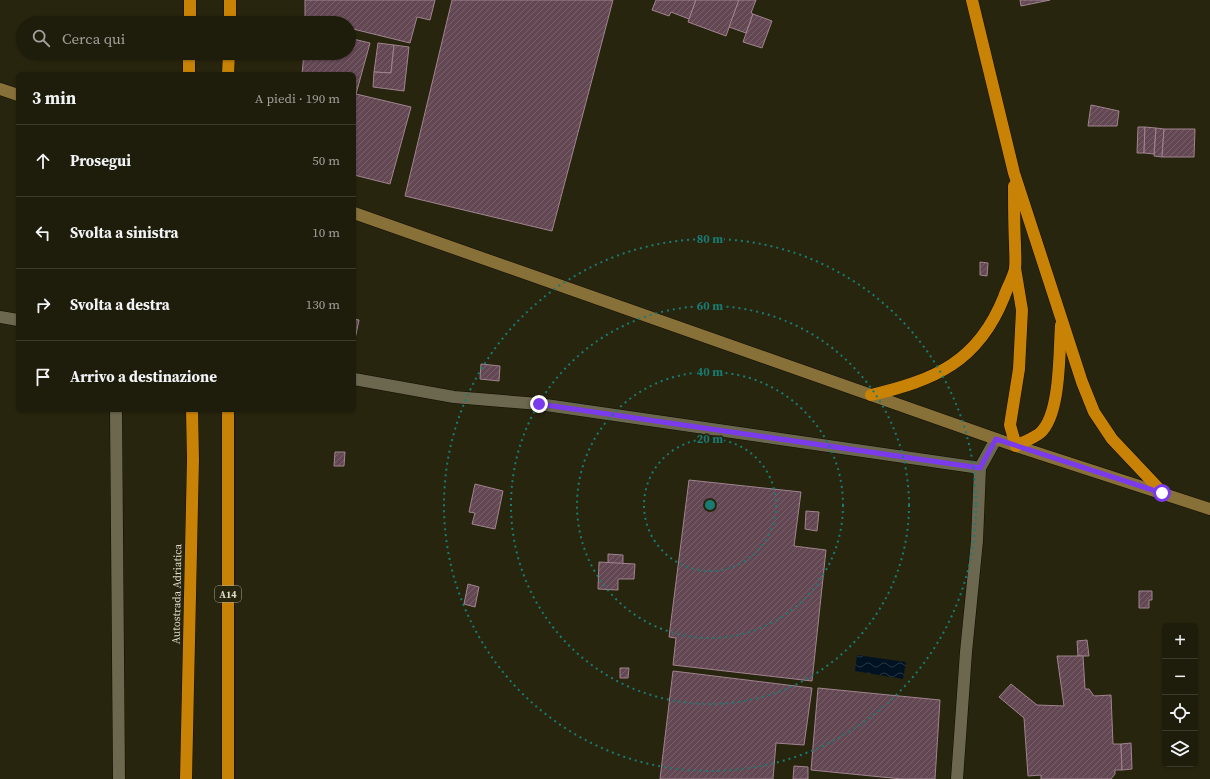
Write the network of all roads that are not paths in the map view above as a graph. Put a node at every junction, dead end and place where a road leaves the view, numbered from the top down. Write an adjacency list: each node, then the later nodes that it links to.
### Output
1 (190, 0): 3 (highway)
2 (972, 0): 10 (highway)
3 (190, 16)
4 (190, 60): 6 (highway)
5 (229, 60): 7 (highway)
6 (189, 72)
7 (228, 72)
8 (0, 89): 9 (main road)
9 (16, 94)
10 (1014, 173): 12 (highway); 14 (highway)
11 (356, 214): 17 (main road)
12 (1015, 268): 17 (highway); 22 (highway)
13 (0, 317): 15 (street)
14 (1061, 319): 22 (highway); 24 (highway)
15 (16, 320)
16 (356, 379): 23 (street)
17 (871, 395): 21 (main road)
18 (116, 412): 26 (street)
19 (192, 412): 27 (highway, Autostrada Adriatica)
20 (228, 412): 28 (highway, A14)
21 (996, 439): 22 (main road); 23 (street)
22 (1016, 446): 24 (main road)
23 (980, 468): 29 (street)
24 (1162, 493): 25 (main road)
25 (1210, 509)
26 (119, 779)
27 (186, 779)
28 (228, 779)
29 (957, 779)

